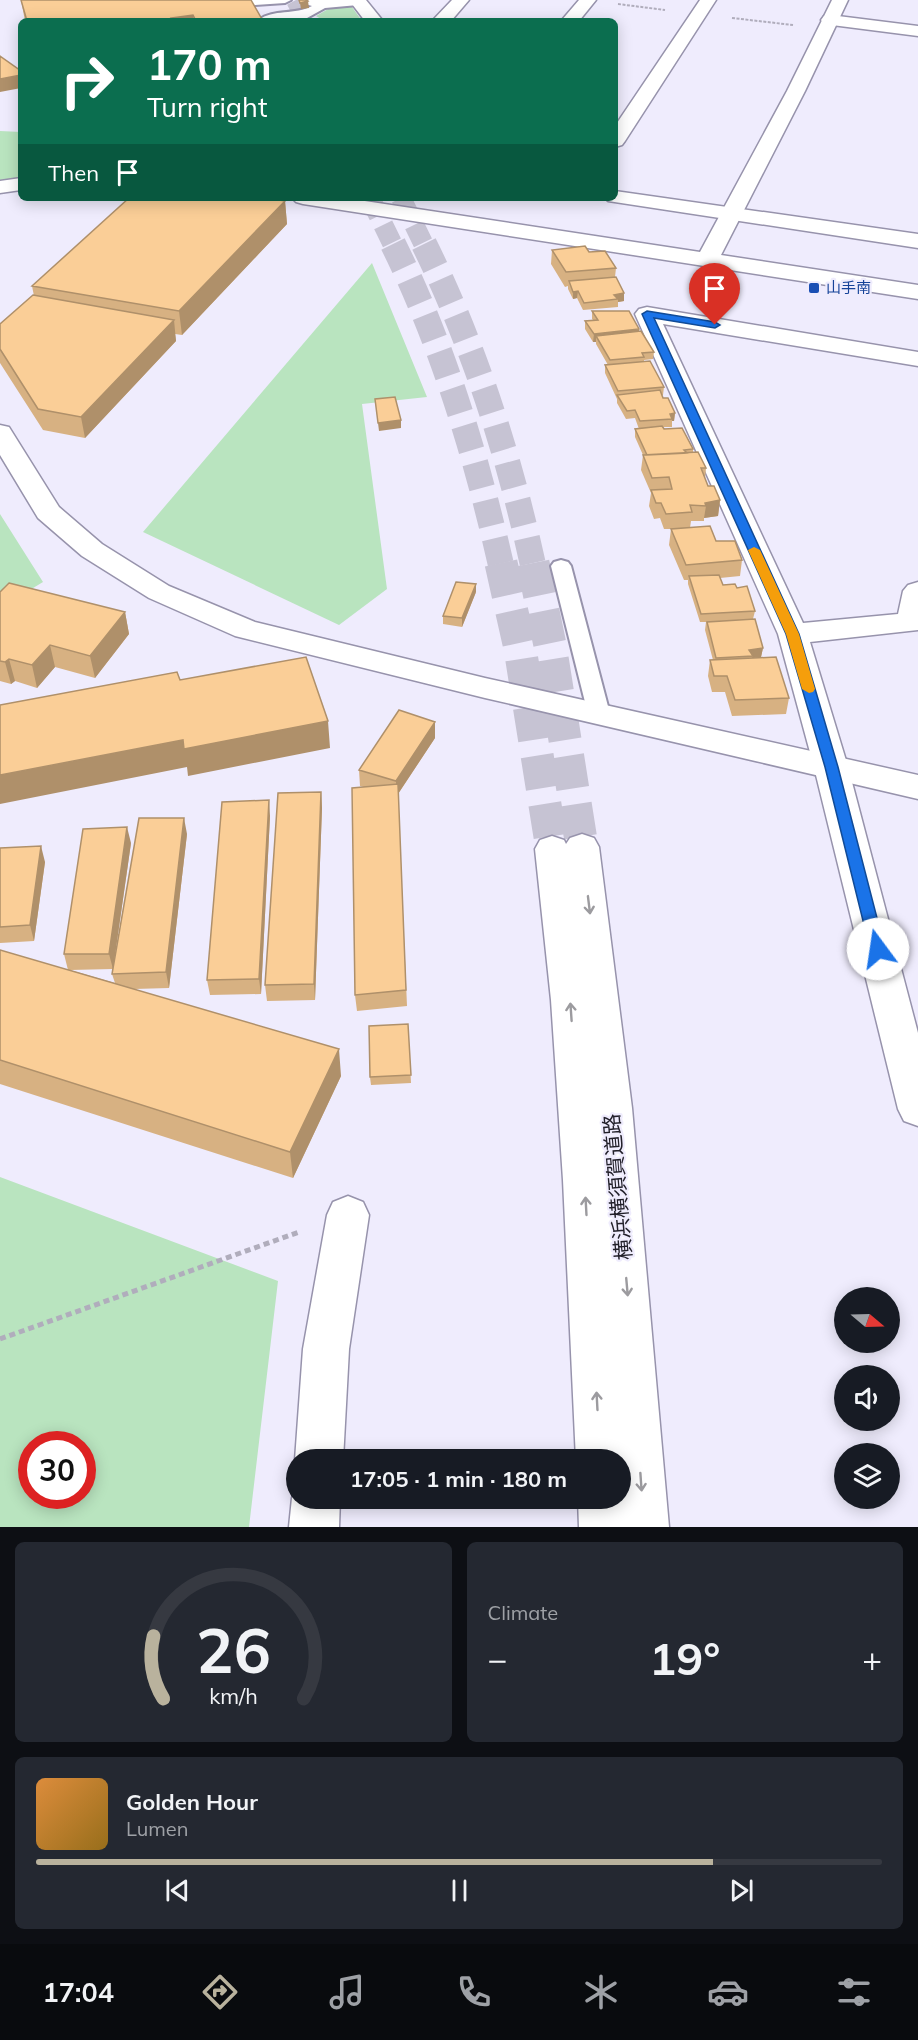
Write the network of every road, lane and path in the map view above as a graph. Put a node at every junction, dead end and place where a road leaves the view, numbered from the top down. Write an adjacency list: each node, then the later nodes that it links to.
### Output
1 (285, 0): 8 (lane)
2 (300, 0): 9 (lane)
3 (461, 0): 12 (main road)
4 (588, 0): 13 (main road)
5 (708, 0): 16 (main road)
6 (840, 0): 14 (main road)
7 (358, 1): 9 (lane); 11 (main road)
8 (255, 2)
9 (322, 5): 10 (lane)
10 (279, 18)
11 (372, 18)
12 (444, 18)
13 (573, 18)
14 (830, 20): 15 (main road); 21 (main road)
15 (918, 31)
16 (618, 136)
17 (18, 184): 18 (main road)
18 (0, 187)
19 (618, 197): 21 (main road)
20 (323, 201): 23 (main road)
21 (730, 214): 22 (main road); 23 (main road)
22 (918, 240)
23 (707, 260): 24 (main road)
24 (918, 292)
25 (918, 359): 29 (main road)
26 (0, 433): 30 (main road)
27 (561, 566): 30 (lane)
28 (918, 591): 29 (main road)
29 (793, 634): 31 (main road)
30 (599, 714): 31 (main road)
31 (831, 767): 32 (main road); 33 (main road)
32 (918, 787)
33 (918, 1109)
34 (348, 1215): 35 (path); 36 (main road)
35 (0, 1339)
36 (320, 1449)
37 (599, 1449): 42 (main road, 横浜横須賀道路, one-way to 42)
38 (315, 1509): 40 (main road)
39 (603, 1509): 41 (main road)
40 (314, 1527)
41 (604, 1527)
42 (644, 1527)

